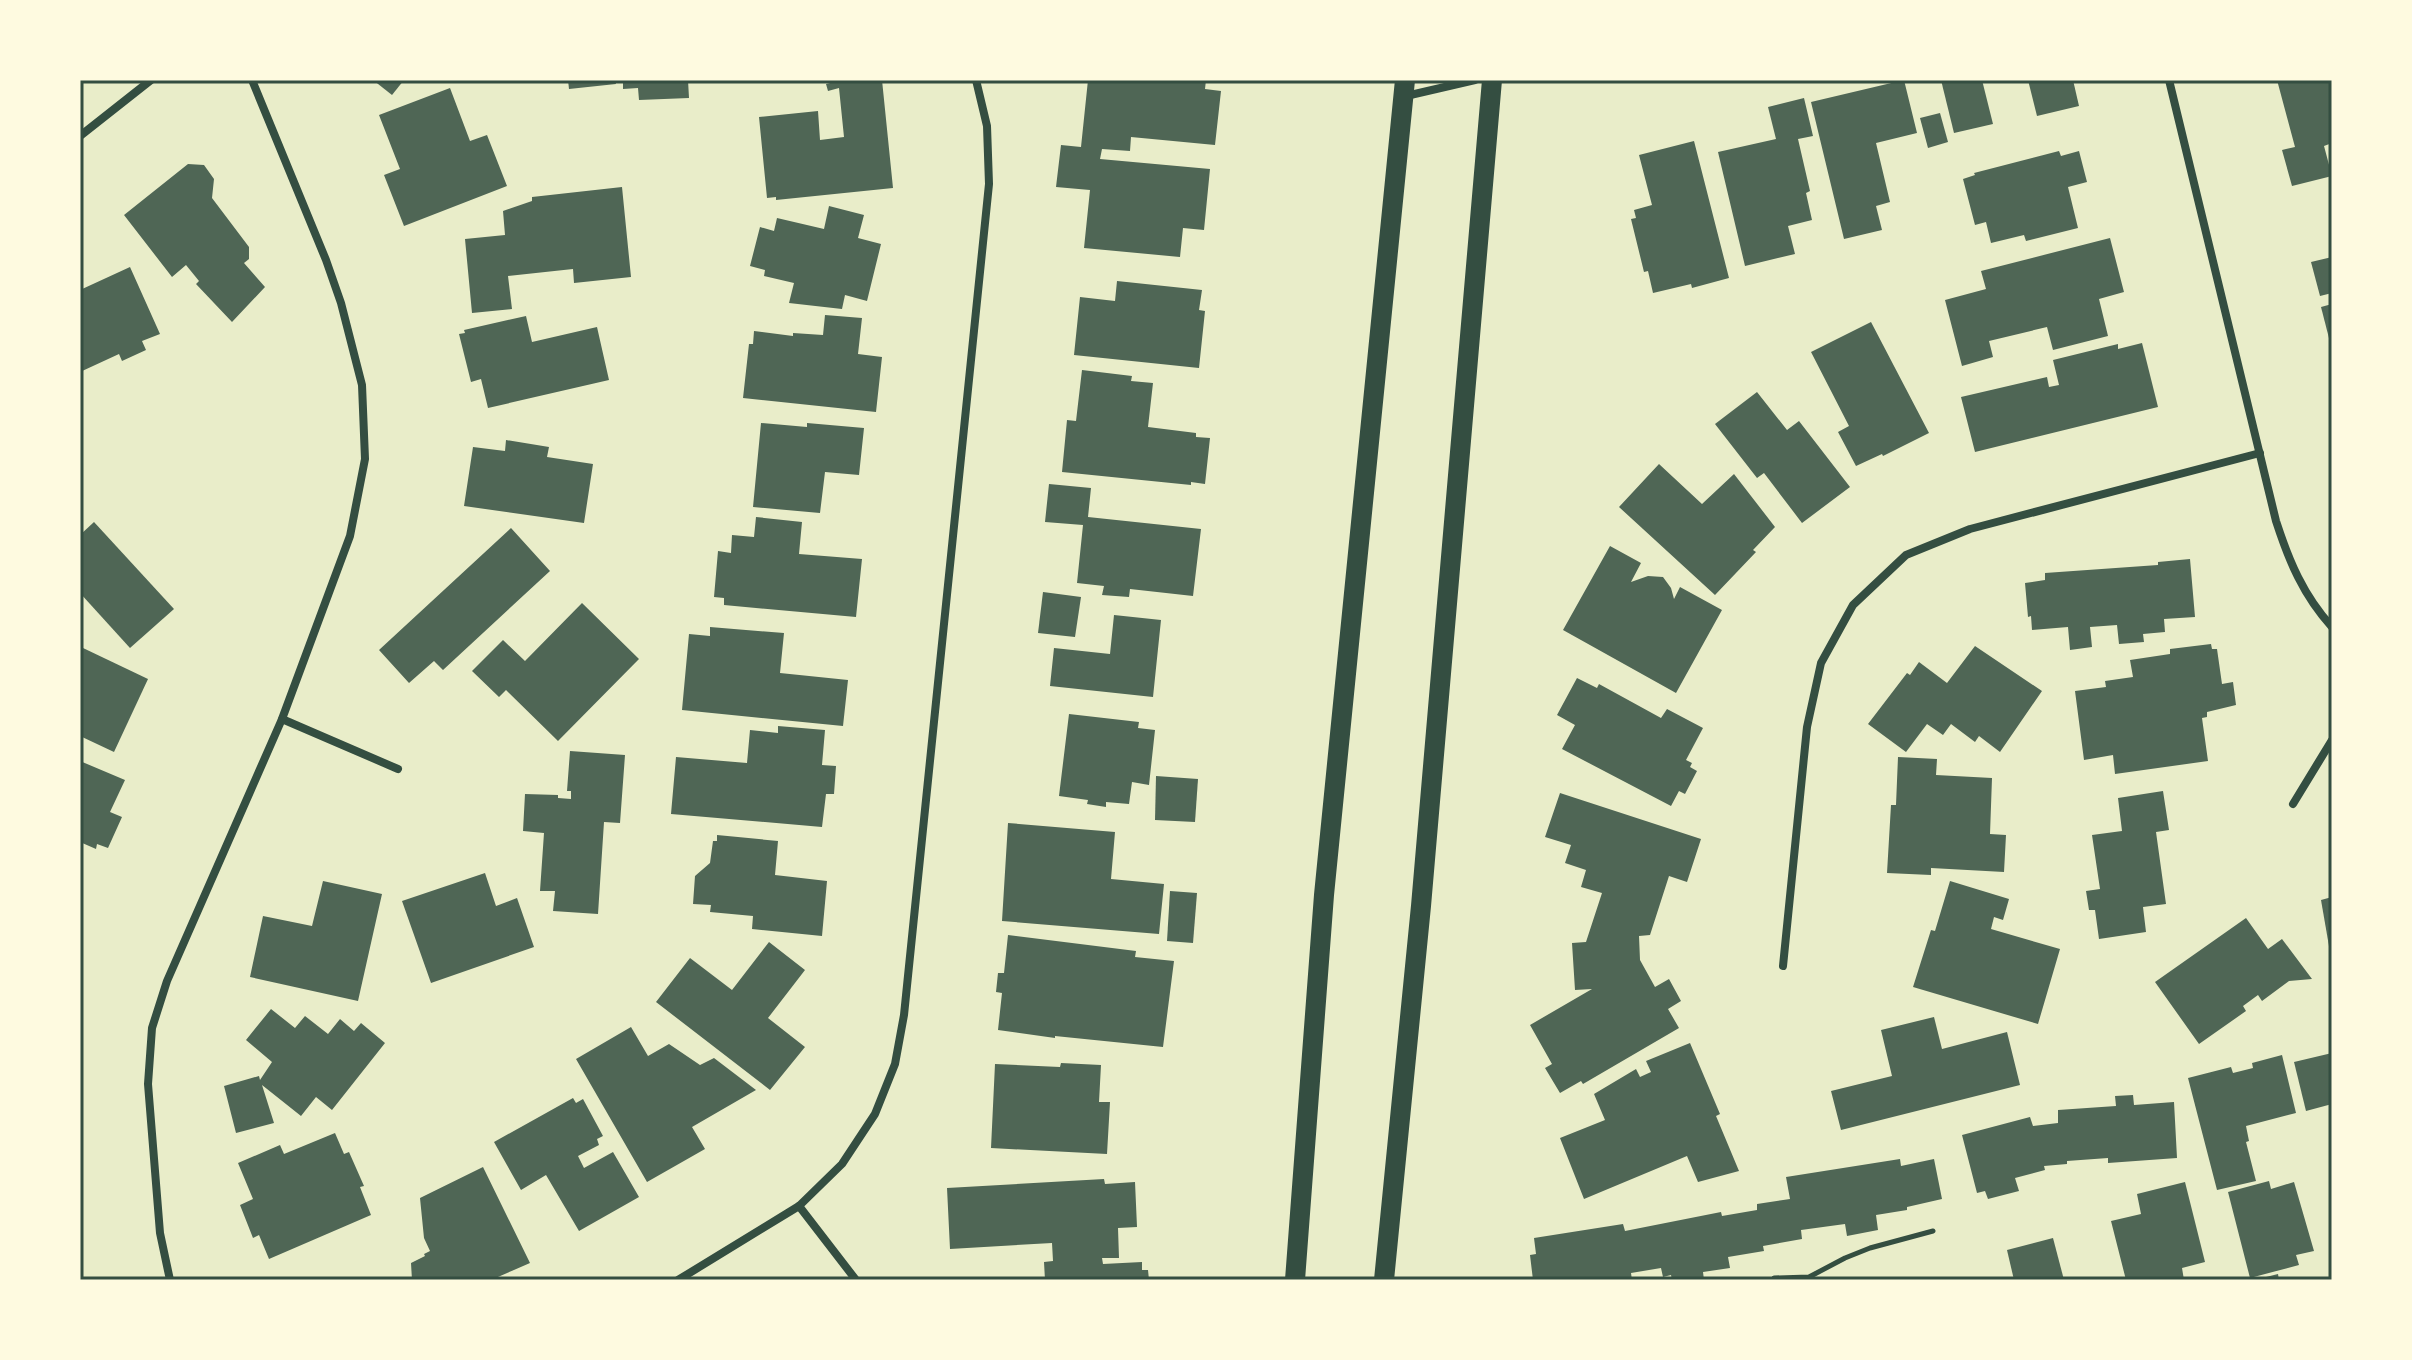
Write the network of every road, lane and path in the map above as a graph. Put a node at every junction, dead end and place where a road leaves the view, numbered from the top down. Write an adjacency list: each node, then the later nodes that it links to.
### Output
1 (151, 80): 8 (street)
2 (252, 80): 11 (street)
3 (976, 80): 16 (street)
4 (1475, 80): 7 (street)
5 (1492, 80): 23 (main road)
6 (2169, 80): 9 (street)
7 (1404, 88): 22 (main road)
8 (80, 136)
9 (2260, 453): 10 (street); 15 (street)
10 (2332, 627)
11 (282, 719): 13 (street); 19 (street)
12 (2332, 740): 14 (street)
13 (398, 769)
14 (2293, 804)
15 (1783, 966)
16 (799, 1206): 20 (street); 21 (street)
17 (1933, 1231): 18 (path)
18 (1774, 1278)
19 (170, 1280)
20 (678, 1280)
21 (856, 1280)
22 (1295, 1280)
23 (1384, 1280)

